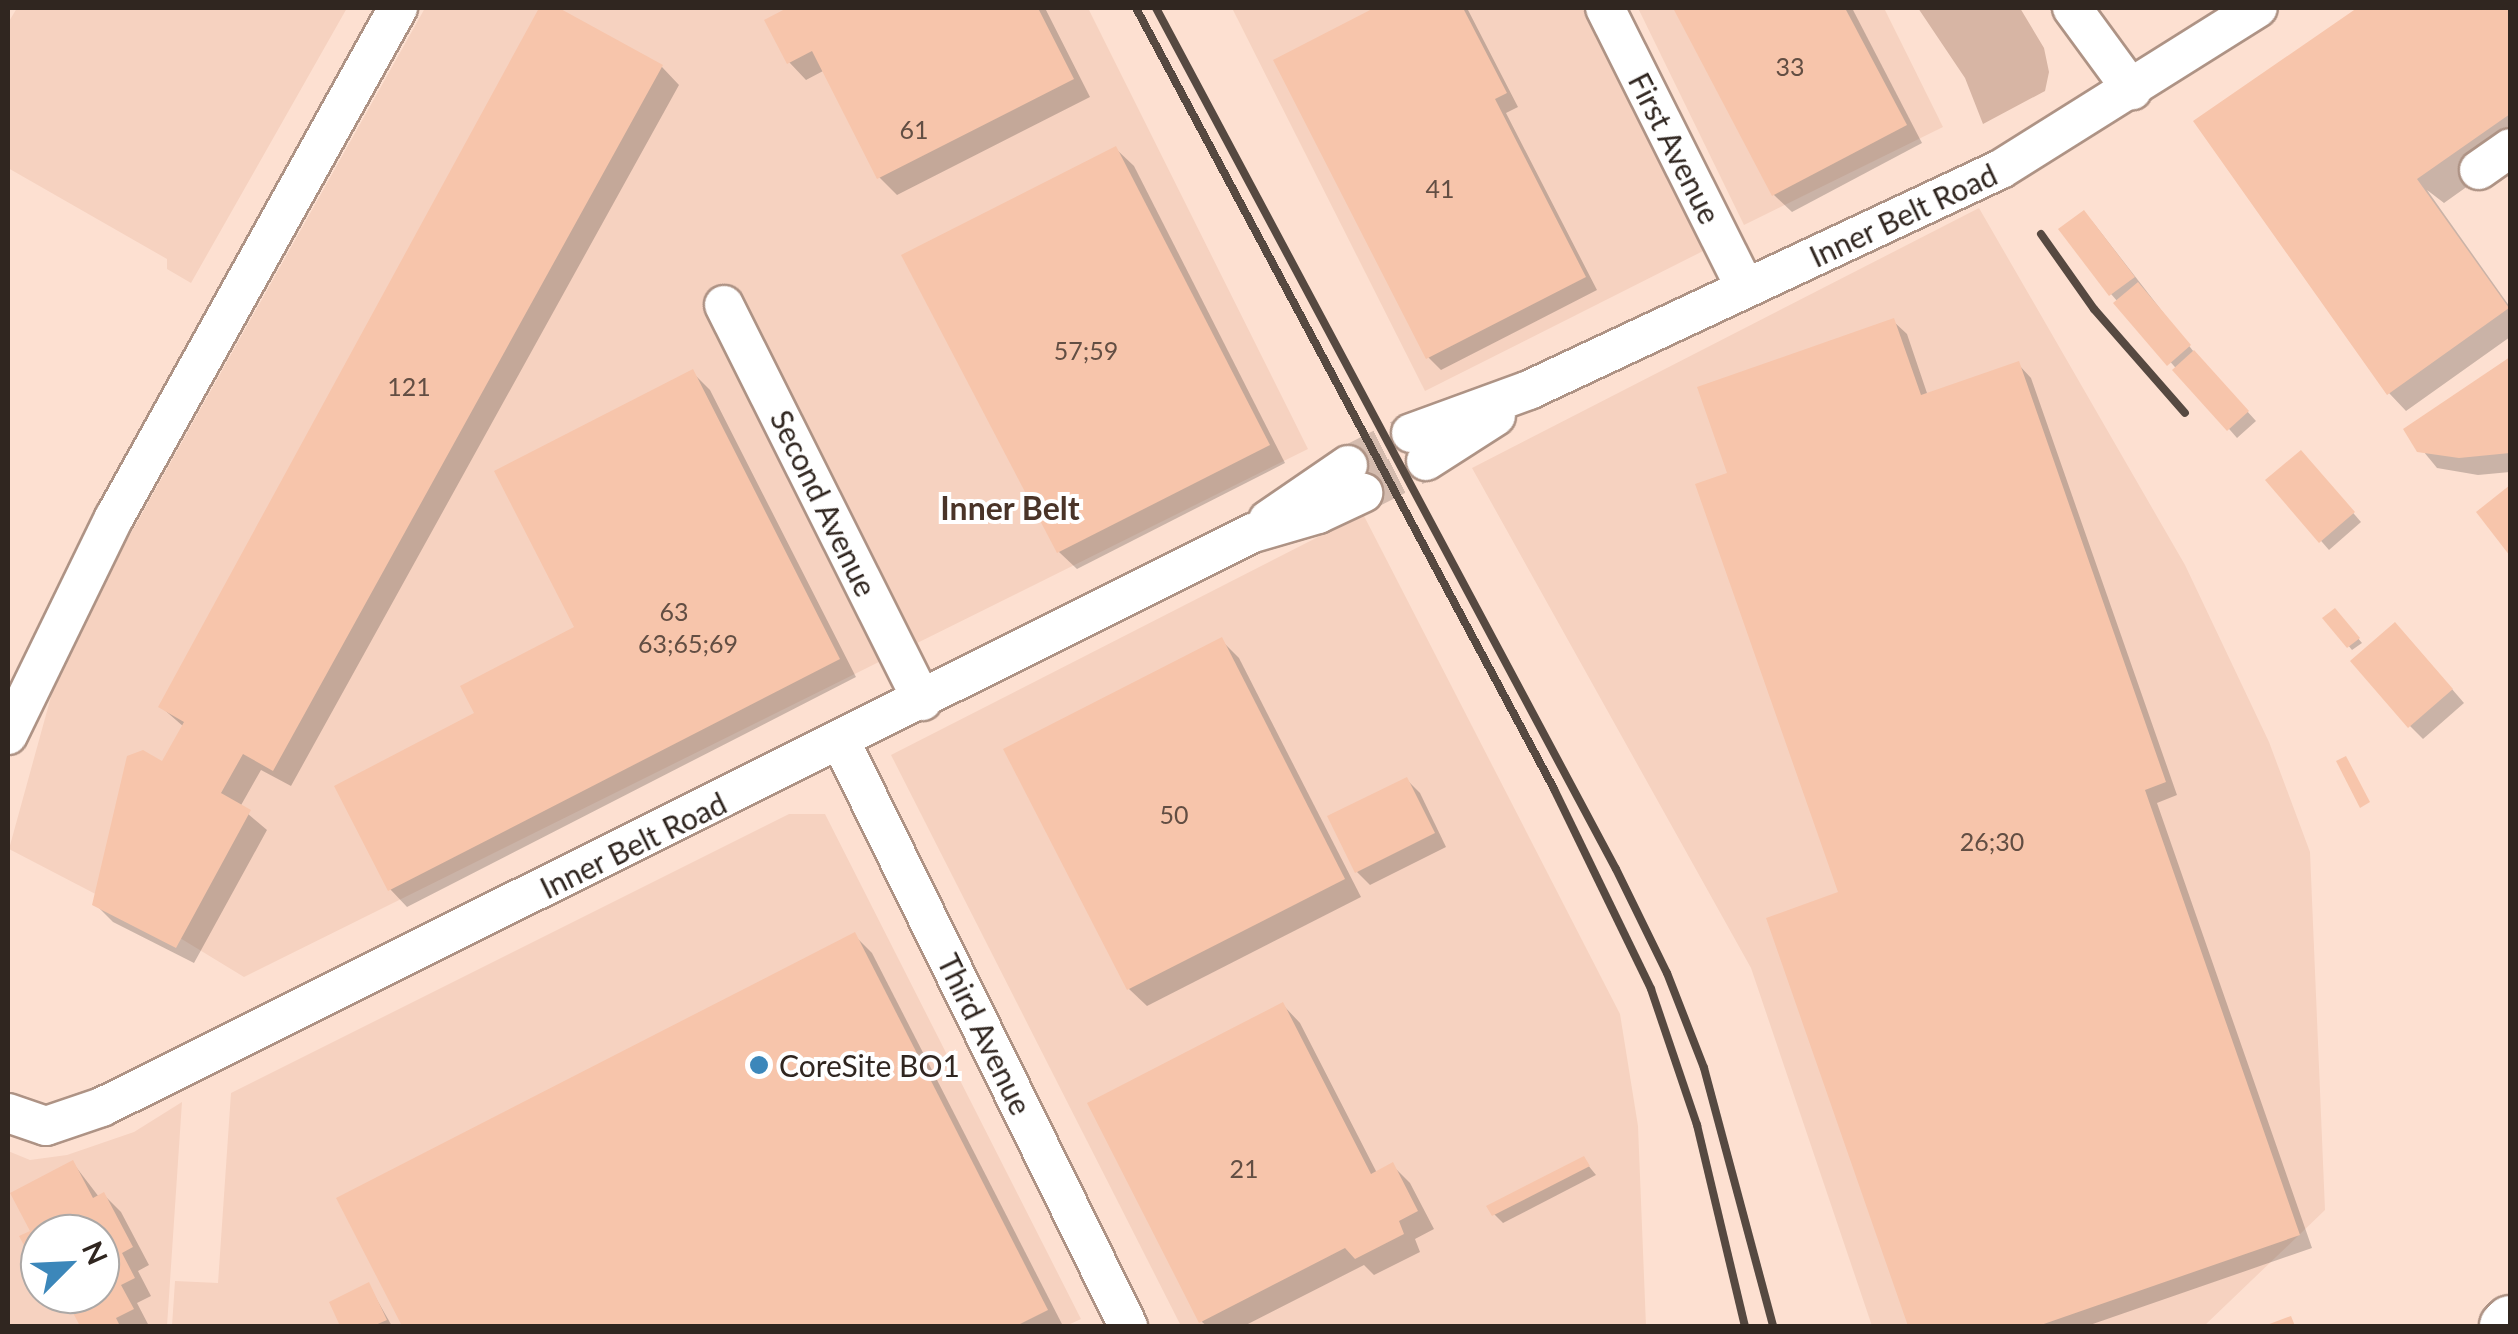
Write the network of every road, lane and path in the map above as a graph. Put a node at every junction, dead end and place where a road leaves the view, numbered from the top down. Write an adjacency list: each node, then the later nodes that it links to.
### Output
1 (398, 8): 13 (street)
2 (1605, 8): 8 (street, First Avenue)
3 (2072, 8): 5 (street)
4 (2258, 8): 5 (street, Inner Belt Road)
5 (2132, 90): 8 (street, Inner Belt Road)
6 (2510, 148): 7 (street)
7 (2479, 170)
8 (1745, 288): 10 (street, Inner Belt Road)
9 (724, 305): 12 (street, Second Avenue)
10 (1419, 447)
11 (1355, 479): 12 (street, Inner Belt Road)
12 (922, 702): 14 (street, Inner Belt Road)
13 (8, 735)
14 (841, 742): 15 (street, Inner Belt Road); 16 (street, Third Avenue)
15 (8, 1113)
16 (1128, 1326)

